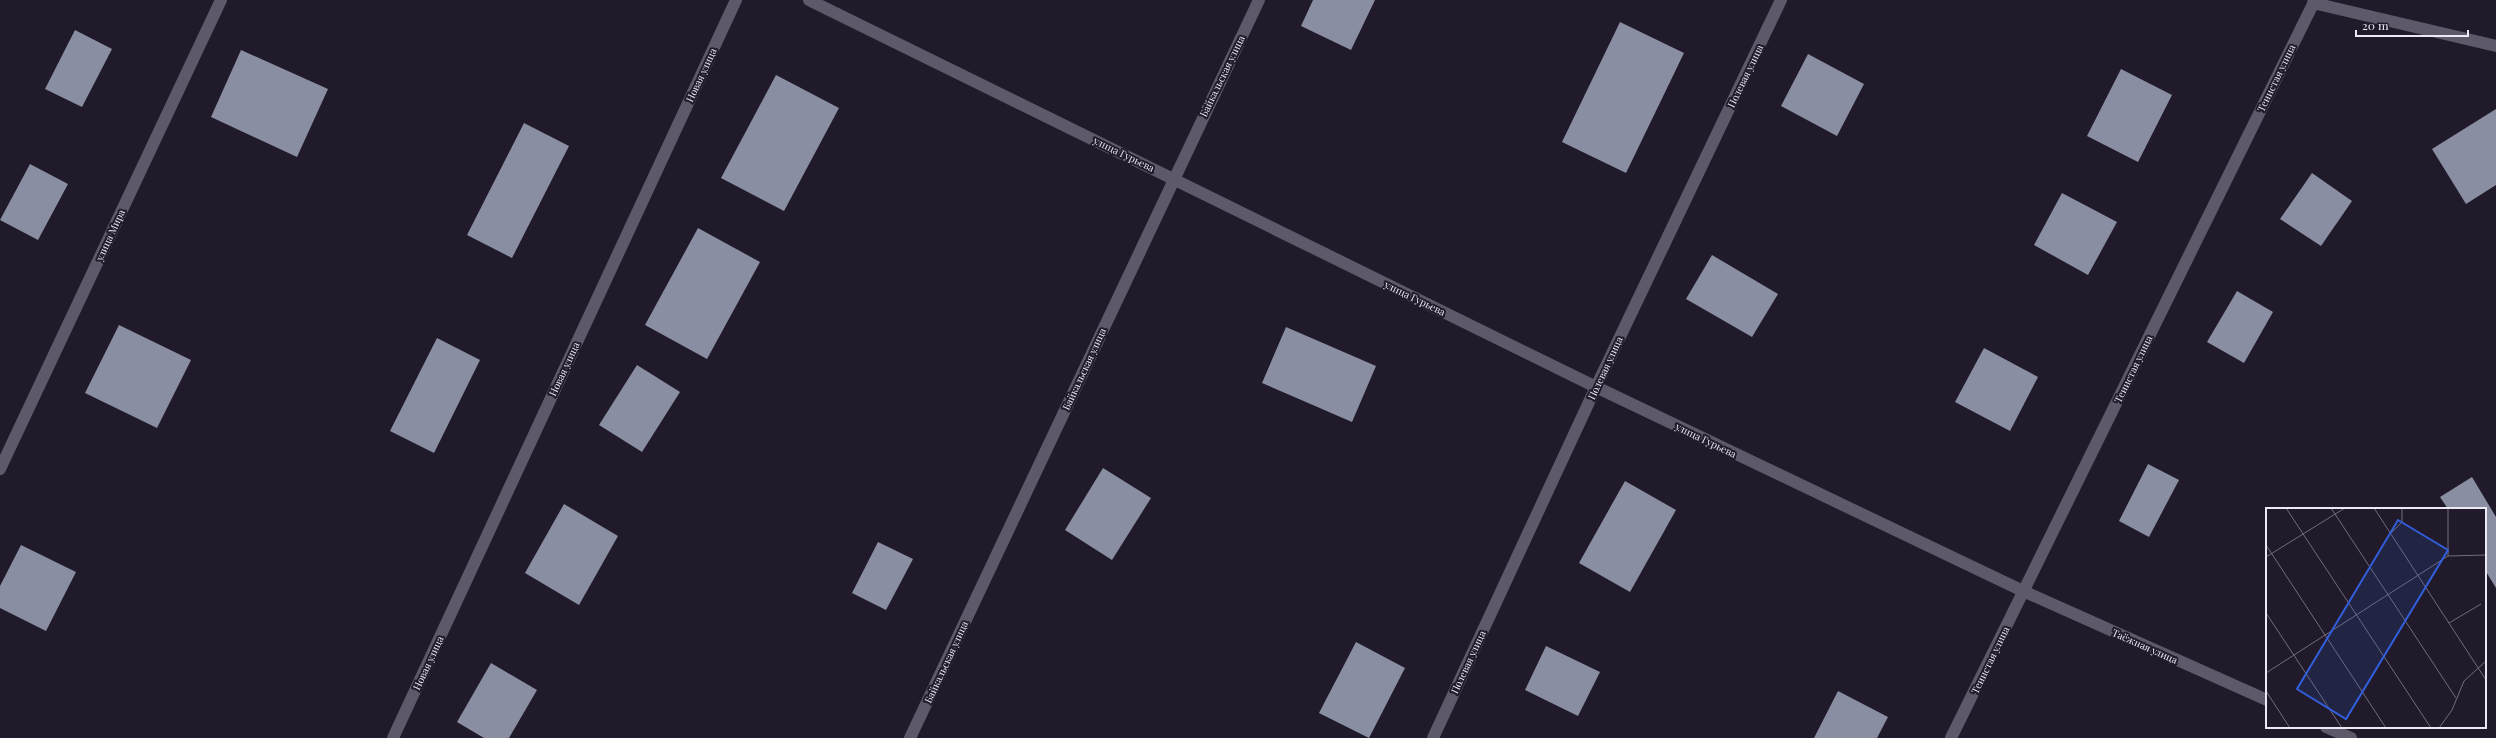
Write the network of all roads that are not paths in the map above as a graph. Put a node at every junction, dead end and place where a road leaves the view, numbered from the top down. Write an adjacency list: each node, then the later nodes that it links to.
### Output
1 (221, 0): 10 (street, улица Мира)
2 (736, 0): 14 (street, Новая улица)
3 (809, 0): 8 (street, улица Гурьева)
4 (1259, 0): 8 (street, Байкальская улица)
5 (1781, 0): 9 (street, Полевая улица)
6 (2314, 1): 7 (street); 11 (street, Тенистая улица)
7 (2496, 46)
8 (1173, 178): 9 (street, улица Гурьева); 15 (street, Байкальская улица)
9 (1596, 387): 11 (street, улица Гурьева); 16 (street, Полевая улица)
10 (0, 469)
11 (2023, 591): 12 (street, Таёжная улица); 17 (street, Тенистая улица)
12 (2266, 700)
13 (2328, 728): 18 (street)
14 (393, 738)
15 (910, 738)
16 (1432, 738)
17 (1951, 738)
18 (2351, 738)

